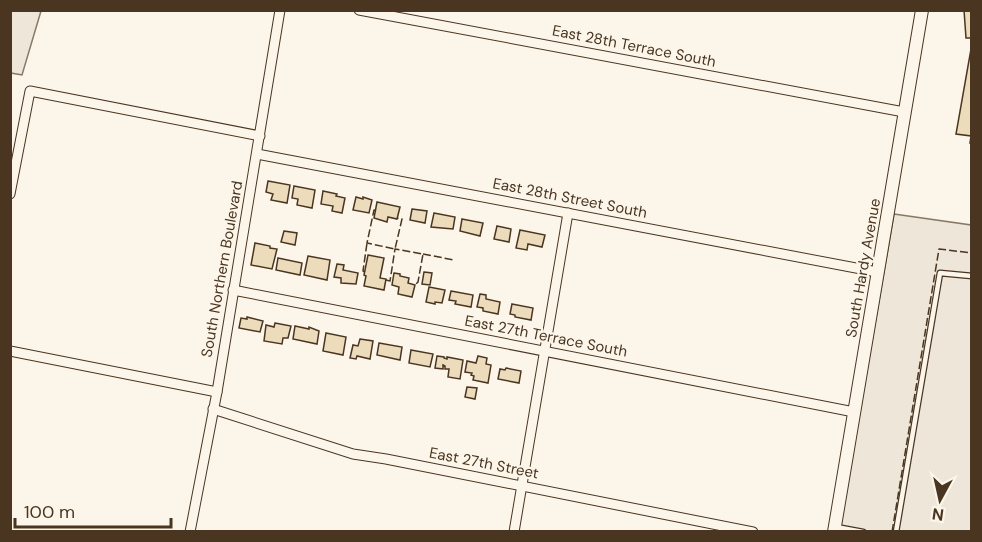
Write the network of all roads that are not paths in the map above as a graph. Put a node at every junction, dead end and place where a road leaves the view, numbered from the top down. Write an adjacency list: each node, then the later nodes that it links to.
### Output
1 (280, 10): 5 (street, South Northern Boulevard)
2 (358, 10): 4 (street, East 28th Terrace South)
3 (922, 10): 4 (street, South Hardy Avenue)
4 (904, 112): 9 (street, South Hardy Avenue)
5 (260, 135): 6 (street, South Northern Boulevard); 7 (street)
6 (257, 154): 8 (street, East 28th Street South); 11 (street, South Northern Boulevard)
7 (10, 194)
8 (568, 213): 9 (street, East 28th Street South); 13 (street)
9 (877, 272): 16 (street, South Hardy Avenue)
10 (972, 276): 23 (lane)
11 (233, 290): 13 (street, East 27th Terrace South); 14 (street, South Northern Boulevard)
12 (10, 351): 14 (street)
13 (544, 351): 16 (street, East 27th Terrace South); 17 (street)
14 (217, 392): 15 (street, South Northern Boulevard)
15 (213, 409): 17 (street, East 27th Street); 19 (street, South Northern Boulevard)
16 (854, 412): 18 (street, South Hardy Avenue)
17 (522, 486): 20 (street); 21 (street, East 27th Street)
18 (834, 529): 22 (lane)
19 (190, 531)
20 (514, 531)
21 (753, 531)
22 (863, 531)
23 (896, 531)

